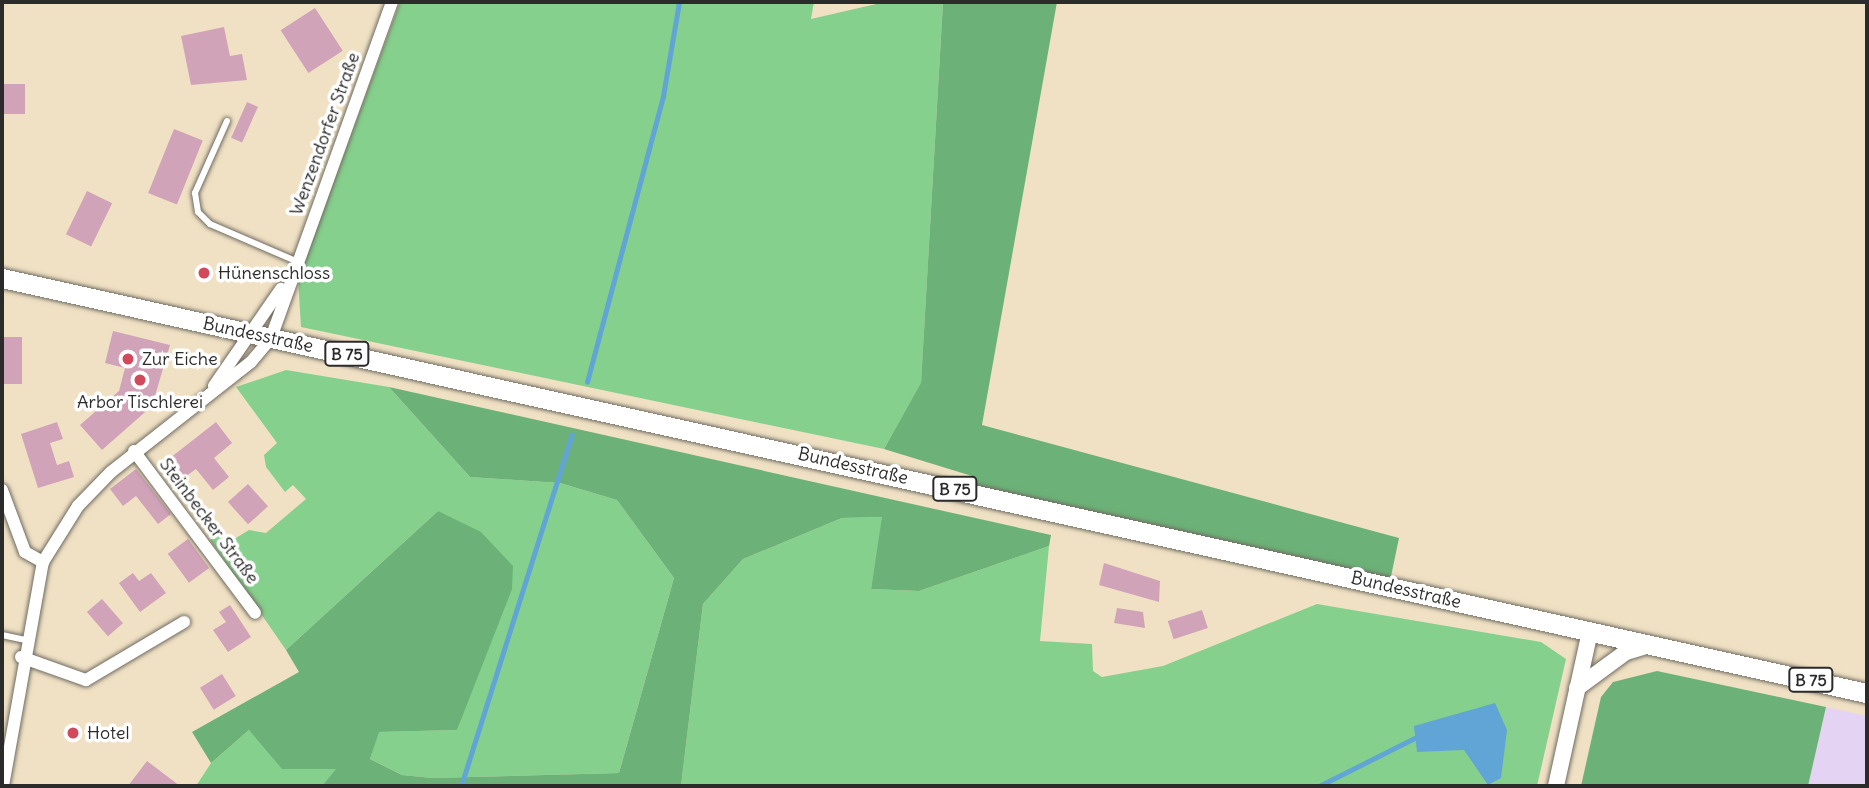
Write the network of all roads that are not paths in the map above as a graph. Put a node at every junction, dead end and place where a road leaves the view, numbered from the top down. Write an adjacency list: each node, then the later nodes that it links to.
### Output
1 (392, 2): 3 (street, Wenzendorfer Straße)
2 (226, 121): 3 (lane)
3 (296, 261): 4 (street, Wenzendorfer Straße)
4 (290, 277): 6 (street, Wenzendorfer Straße); 7 (street, Wenzendorfer Straße)
5 (2, 278): 6 (main road, Bundesstraße / B 75)
6 (251, 333): 7 (main road, Bundesstraße / B 75); 8 (street, Steinbecker Straße)
7 (271, 338): 8 (street, Steinbecker Straße); 14 (main road, Bundesstraße / B 75)
8 (214, 387): 9 (street, Steinbecker Straße)
9 (134, 451): 11 (street, Steinbecker Straße); 12 (street, Steinbecker Straße)
10 (2, 490): 11 (street)
11 (43, 562): 16 (street, Steinbecker Straße)
12 (255, 613)
13 (184, 622): 18 (street)
14 (1590, 631): 17 (main road, Bundesstraße / B 75); 19 (street)
15 (2, 635): 16 (lane)
16 (25, 640): 18 (street, Steinbecker Straße)
17 (1651, 644): 19 (street); 20 (main road, Bundesstraße / B 75)
18 (22, 657): 21 (street, Steinbecker Straße)
19 (1577, 688): 22 (street)
20 (1867, 693)
21 (3, 786)
22 (1556, 786)

